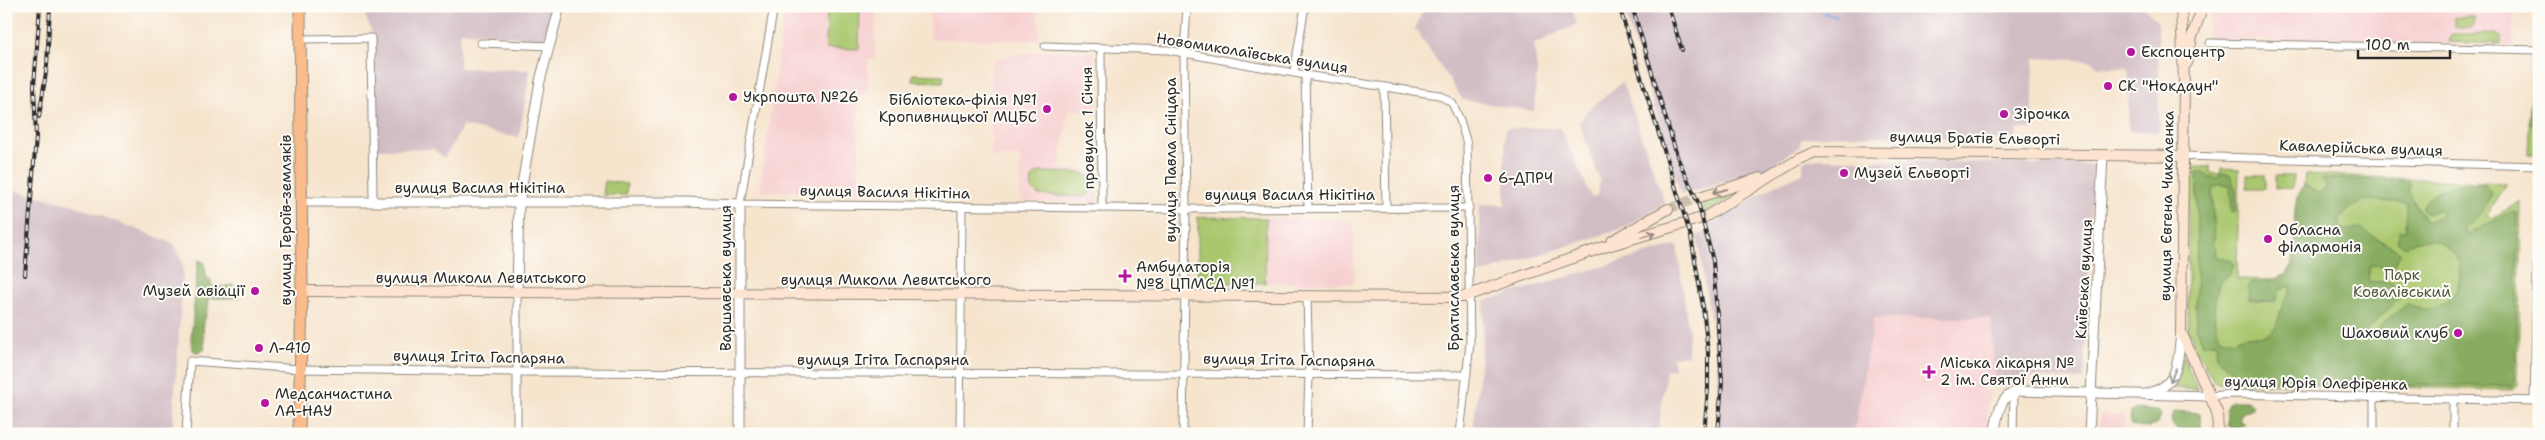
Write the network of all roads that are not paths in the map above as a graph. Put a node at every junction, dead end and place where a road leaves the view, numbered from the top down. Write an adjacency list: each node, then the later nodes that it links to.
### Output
1 (300, 6): 8 (main road, вулиця Героїв-земляків)
2 (560, 6): 11 (street)
3 (774, 6): 30 (street, Варшавська вулиця)
4 (1188, 6): 15 (street, вулиця Павла Сніцара)
5 (1304, 6): 16 (street)
6 (2181, 6): 18 (main road, вулиця Євгена Чикаленка)
7 (2203, 6): 18 (main road, вулиця Євгена Чикаленка)
8 (300, 39): 27 (street); 28 (main road, вулиця Героїв-земляків)
9 (481, 43): 11 (street)
10 (2210, 43): 14 (street)
11 (549, 46): 29 (street)
12 (1045, 46): 13 (street, Новомиколаївська вулиця)
13 (1101, 48): 15 (street, Новомиколаївська вулиця); 32 (street, провулок 1 Січня)
14 (2539, 50)
15 (1184, 54): 16 (street, Новомиколаївська вулиця); 36 (street, вулиця Павла Сніцара)
16 (1294, 72): 17 (street, Новомиколаївська вулиця)
17 (1305, 75): 19 (street, Новомиколаївська вулиця); 33 (street)
18 (2184, 81): 22 (main road, вулиця Євгена Чикаленка)
19 (1384, 88): 20 (street, Новомиколаївська вулиця); 34 (street)
20 (1452, 104): 35 (street, Братиславська вулиця)
21 (2103, 156): 22 (main road, вулиця Братів Ельворті); 24 (main road, вулиця Братів Ельворті); 55 (street, Київська вулиця)
22 (2182, 156): 23 (street, Кавалерійська вулиця); 46 (main road, вулиця Євгена Чикаленка)
23 (2539, 166)
24 (1774, 174): 26 (main road, вулиця Братів Ельворті, one-way to 26); 38 (main road, вулиця Братів Ельворті, one-way to 24)
25 (2539, 193): 60 (street)
26 (1699, 197)
27 (373, 201): 28 (street, вулиця Василя Нікітіна); 29 (street, вулиця Василя Нікітіна)
28 (301, 202): 39 (main road, вулиця Героїв-земляків)
29 (519, 202): 30 (street, вулиця Василя Нікітіна); 40 (street)
30 (740, 204): 31 (street, вулиця Василя Нікітіна); 41 (street, Варшавська вулиця)
31 (962, 207): 32 (street, вулиця Василя Нікітіна); 44 (street)
32 (1102, 208): 36 (street, вулиця Василя Нікітіна)
33 (1308, 208): 34 (street, вулиця Василя Нікітіна); 36 (street, вулиця Василя Нікітіна)
34 (1386, 208): 35 (street, вулиця Василя Нікітіна)
35 (1469, 208): 43 (street, Братиславська вулиця)
36 (1186, 209): 42 (street, вулиця Павла Сніцара)
37 (1668, 209): 38 (main road, вулиця Братів Ельворті)
38 (1601, 248): 43 (main road, вулиця Братів Ельворті)
39 (302, 291): 40 (main road, вулиця Миколи Левитського); 47 (main road, вулиця Героїв-земляків)
40 (517, 293): 41 (main road, вулиця Миколи Левитського); 48 (street)
41 (739, 294): 44 (main road, вулиця Миколи Левитського); 49 (street, Варшавська вулиця)
42 (1184, 295): 44 (main road, вулиця Миколи Левитського); 45 (main road, вулиця Миколи Левитського); 50 (street, вулиця Павла Сніцара)
43 (1470, 295): 45 (main road, вулиця Миколи Левитського); 53 (street, Братиславська вулиця)
44 (962, 296): 51 (street)
45 (1306, 297): 52 (street)
46 (2181, 332): 56 (street, вулиця Євгена Чикаленка, one-way to 56); 57 (main road, вулиця Євгена Чикаленка)
47 (299, 369): 48 (street, вулиця Ігіта Гаспаряна); 61 (street, вулиця Ігіта Гаспаряна); 62 (main road, вулиця Героїв-земляків)
48 (517, 372): 49 (street, вулиця Ігіта Гаспаряна); 63 (street)
49 (740, 372): 51 (street, вулиця Ігіта Гаспаряна); 64 (street, Варшавська вулиця)
50 (1182, 373): 51 (street, вулиця Ігіта Гаспаряна); 52 (street, вулиця Ігіта Гаспаряна); 66 (street, вулиця Павла Сніцара)
51 (960, 374): 65 (street)
52 (1309, 374): 53 (street, вулиця Ігіта Гаспаряна); 67 (street)
53 (1468, 375): 68 (street, Братиславська вулиця)
54 (2014, 392): 55 (street, вулиця Юрія Олефіренка); 69 (street); 70 (street)
55 (2092, 395): 56 (street, вулиця Юрія Олефіренка); 71 (street, Київська вулиця)
56 (2138, 396): 57 (street, вулиця Юрія Олефіренка)
57 (2210, 396): 58 (street, вулиця Юрія Олефіренка); 72 (main road, вулиця Євгена Чикаленка)
58 (2374, 398): 59 (street, вулиця Юрія Олефіренка); 73 (street)
59 (2454, 400): 60 (street, вулиця Юрія Олефіренка); 74 (street)
60 (2536, 401)
61 (186, 434)
62 (299, 434)
63 (517, 434)
64 (740, 434)
65 (960, 434)
66 (1182, 434)
67 (1307, 434)
68 (1460, 434)
69 (1994, 434)
70 (2013, 434)
71 (2089, 434)
72 (2218, 434)
73 (2374, 434)
74 (2453, 434)

